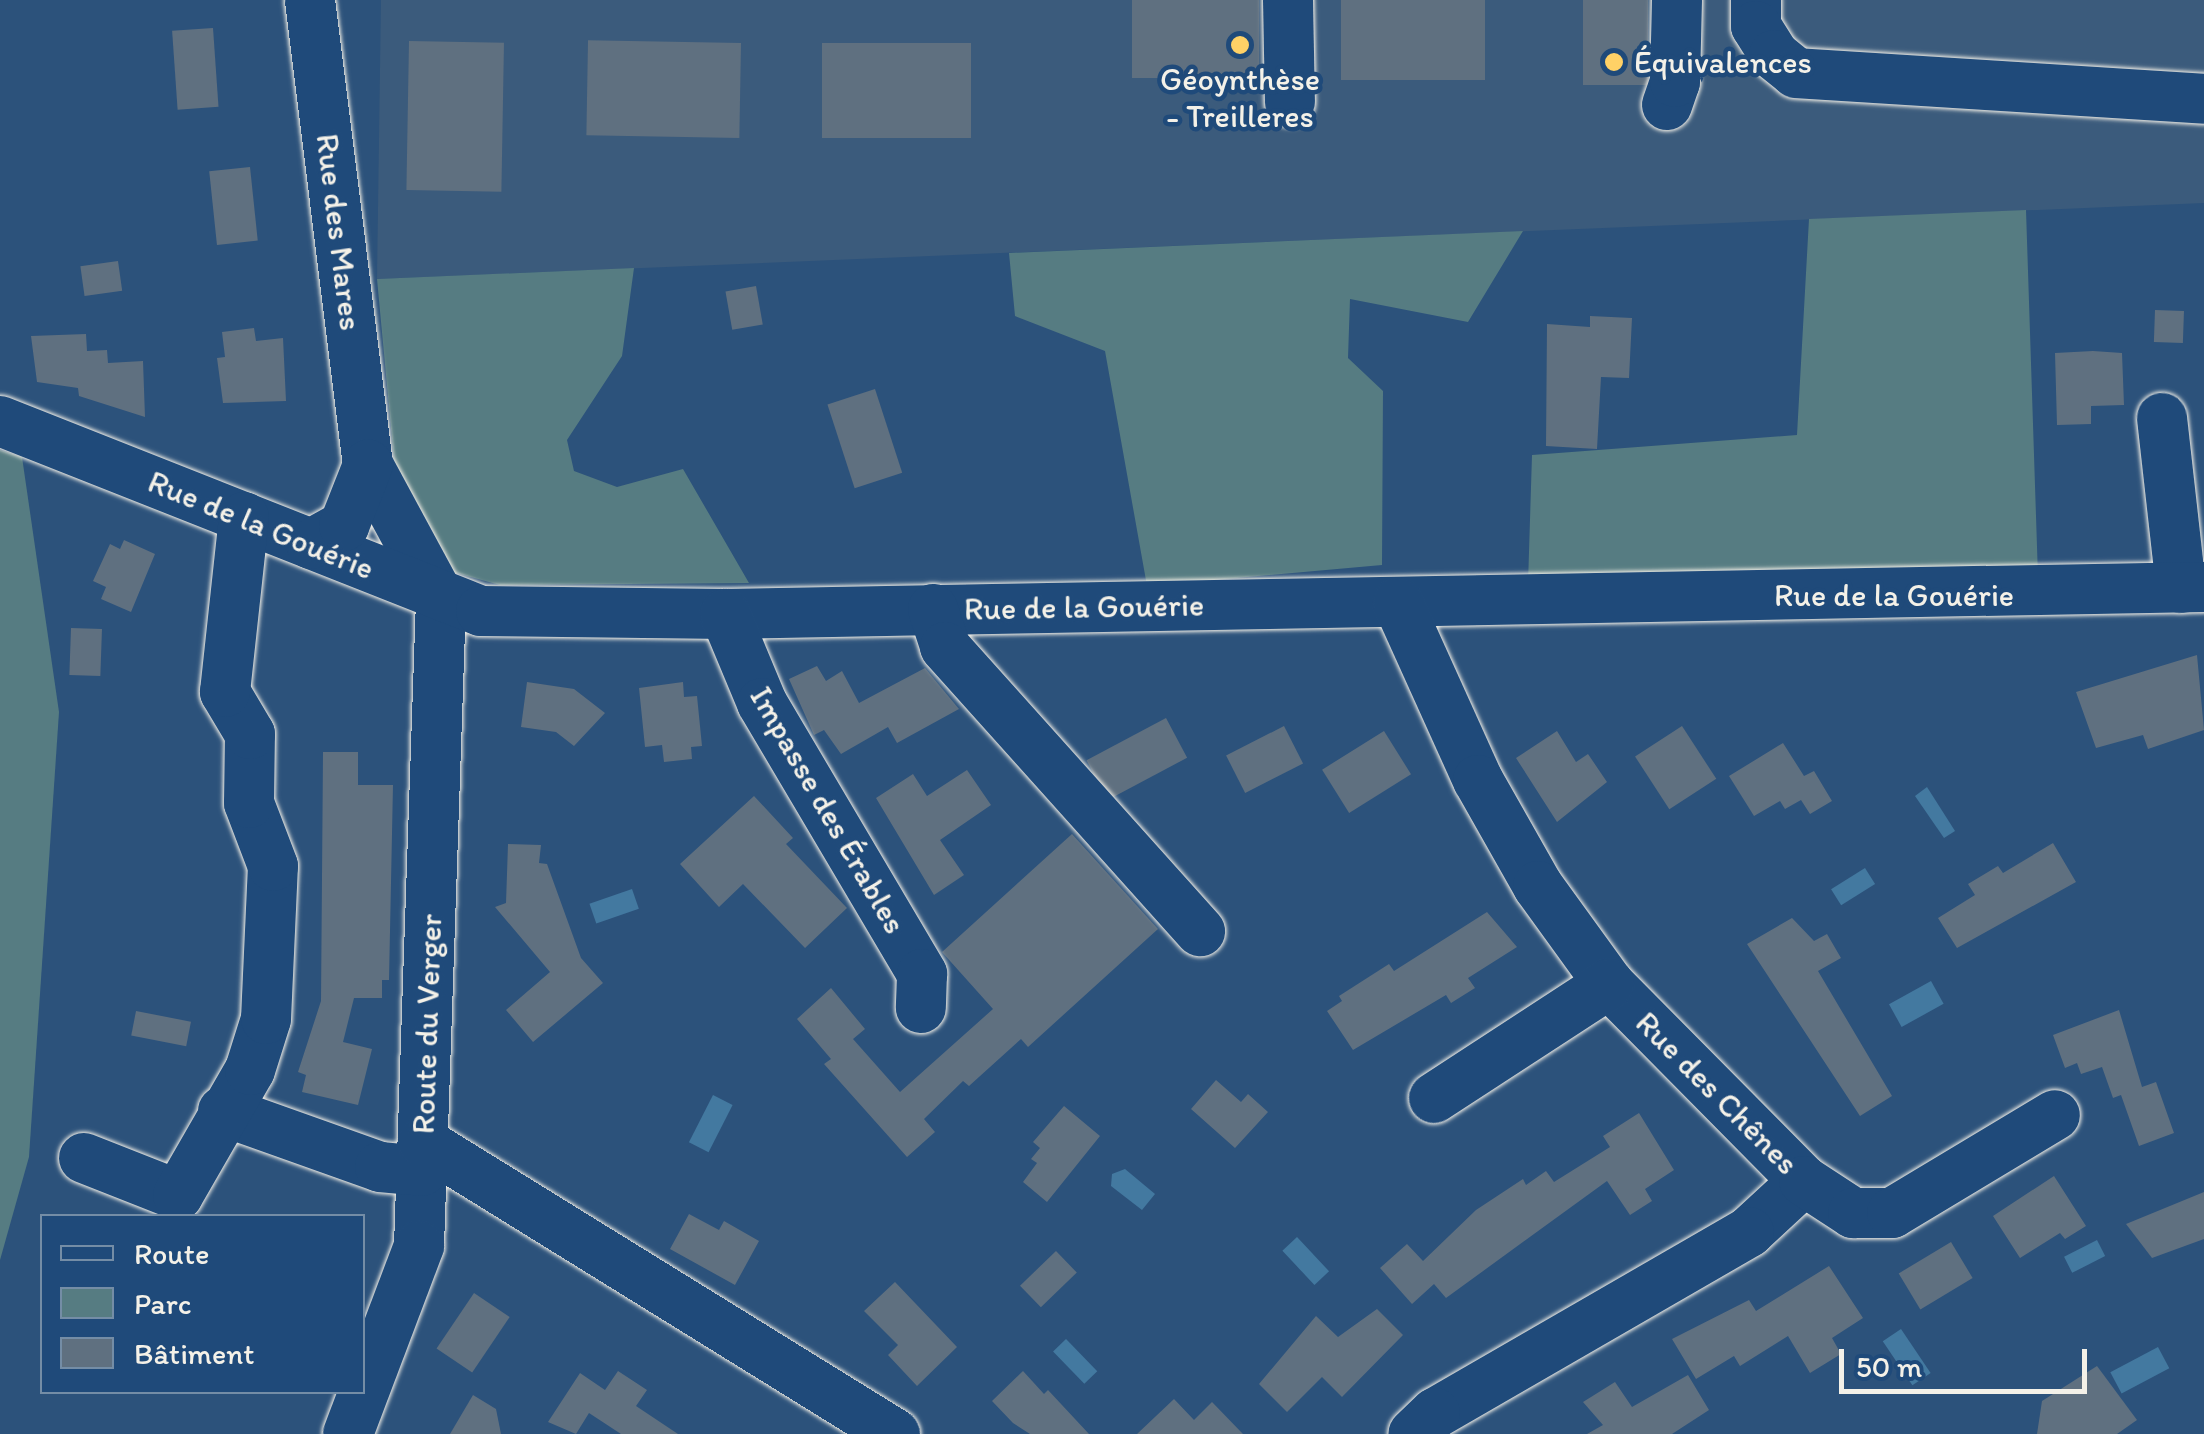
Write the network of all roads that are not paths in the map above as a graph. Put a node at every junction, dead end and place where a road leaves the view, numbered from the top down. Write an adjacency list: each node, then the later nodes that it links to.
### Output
1 (310, 0): 10 (street, Rue des Mares)
2 (1288, 0): 6 (street)
3 (1676, 0): 7 (street)
4 (1756, 0): 5 (street)
5 (2204, 99)
6 (1290, 102)
7 (1667, 105)
8 (2162, 418): 13 (street)
9 (0, 422): 11 (street, Rue de la Gouérie)
10 (368, 465): 12 (street, Rue des Mares); 14 (street, Rue des Mares)
11 (244, 518): 12 (street, Rue de la Gouérie); 22 (street)
12 (311, 544): 14 (street, Rue de la Gouérie)
13 (2193, 588): 15 (street, Rue de la Gouérie)
14 (441, 600): 17 (street, Rue de la Gouérie); 24 (street, Route du Verger)
15 (1398, 603): 16 (street, Rue de la Gouérie); 19 (street, Rue des Chênes)
16 (933, 609): 17 (street, Rue de la Gouérie); 18 (street)
17 (724, 614): 20 (street, Impasse des Érables)
18 (1200, 931)
19 (1609, 984): 21 (street); 26 (street, Rue des Chênes)
20 (921, 1008)
21 (1434, 1098)
22 (222, 1111): 24 (street); 25 (street)
23 (2054, 1115): 26 (street)
24 (422, 1156): 27 (street, Route du Verger); 30 (street)
25 (84, 1158)
26 (1804, 1181): 31 (street, Rue des Chênes)
27 (365, 1389)
28 (363, 1394): 29 (street, Route du Verger)
29 (348, 1434)
30 (894, 1434)
31 (1413, 1434)

